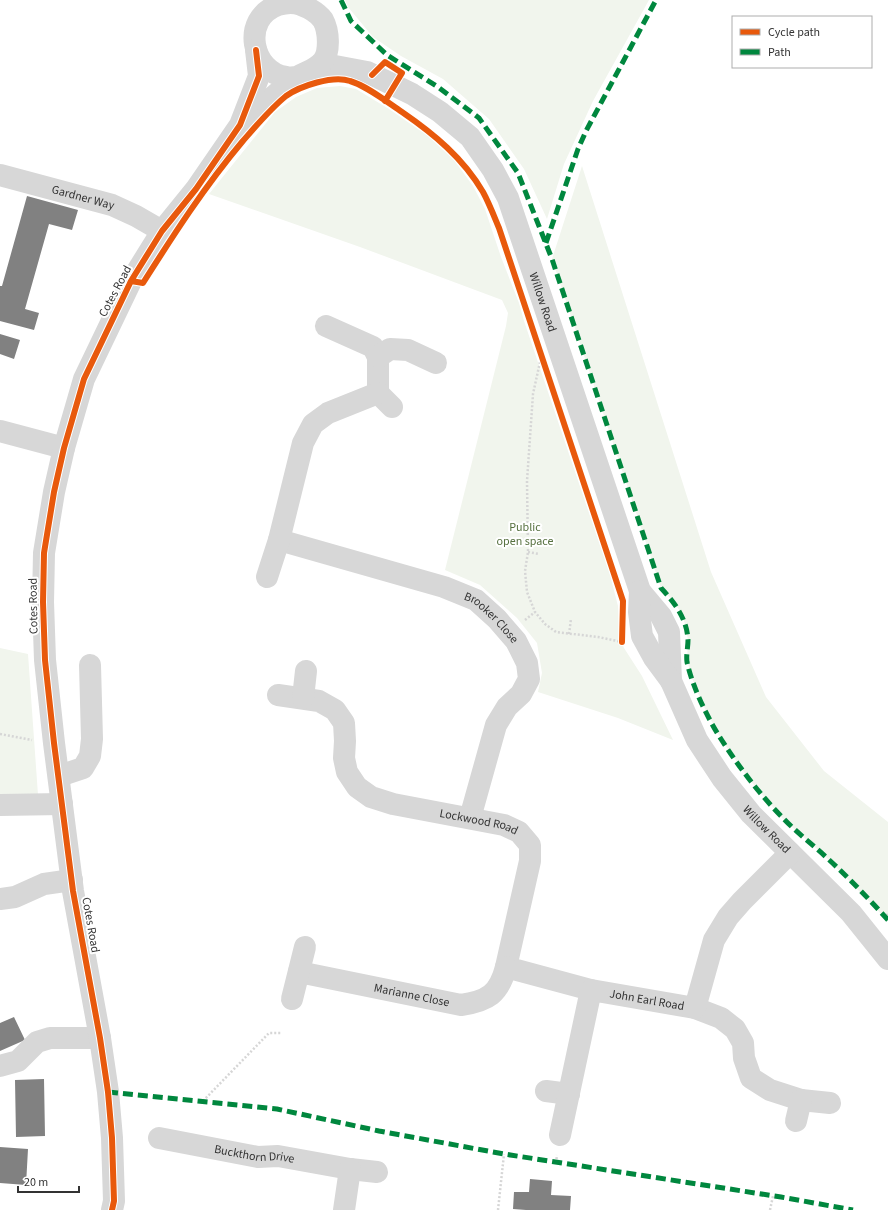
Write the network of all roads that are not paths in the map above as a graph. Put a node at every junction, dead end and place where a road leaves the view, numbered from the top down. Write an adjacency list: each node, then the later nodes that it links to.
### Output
1 (275, 4): 2 (street); 3 (street)
2 (318, 14): 4 (street, Willow Road); 5 (street)
3 (256, 50): 5 (street); 6 (street, Cotes Road)
4 (367, 72): 5 (street, Willow Road); 16 (street, Willow Road)
5 (306, 73): 6 (street, Cotes Road)
6 (240, 125): 8 (street, Cotes Road)
7 (0, 175): 8 (street, Gardner Way)
8 (162, 231): 13 (street, Cotes Road)
9 (326, 326): 11 (street)
10 (436, 363): 11 (street)
11 (382, 383): 14 (street)
12 (0, 431): 13 (street)
13 (64, 448): 22 (street, Cotes Road)
14 (279, 540): 15 (street); 25 (street, Brooker Close)
15 (267, 577)
16 (640, 591): 19 (street, Willow Road); 19 (street, Willow Road)
17 (90, 665): 22 (street)
18 (306, 671): 21 (street)
19 (671, 681): 26 (street, Willow Road)
20 (278, 695): 21 (street, Lockwood Road)
21 (302, 698): 25 (street, Lockwood Road)
22 (59, 776): 23 (street, Cotes Road)
23 (62, 804): 24 (street); 27 (street, Cotes Road)
24 (0, 805)
25 (470, 818): 31 (street, Lockwood Road)
26 (790, 853): 30 (street, Willow Road); 35 (street, John Earl Road)
27 (72, 880): 28 (street); 36 (street, Cotes Road)
28 (0, 899)
29 (305, 947): 32 (street)
30 (888, 959)
31 (506, 967): 32 (street, Marianne Close); 33 (street)
32 (299, 972): 34 (street)
33 (591, 990): 35 (street, John Earl Road); 39 (street)
34 (292, 999)
35 (695, 1008): 40 (street)
36 (100, 1038): 37 (street); 47 (street, Cotes Road)
37 (0, 1066)
38 (546, 1091): 39 (street)
39 (569, 1094): 43 (street)
40 (800, 1100): 41 (street); 42 (street)
41 (830, 1103)
42 (796, 1121)
43 (560, 1135)
44 (170, 1145): 45 (street, Buckthorn Drive)
45 (350, 1169): 46 (street, Buckthorn Drive); 48 (street)
46 (377, 1172)
47 (112, 1210)
48 (344, 1210)

